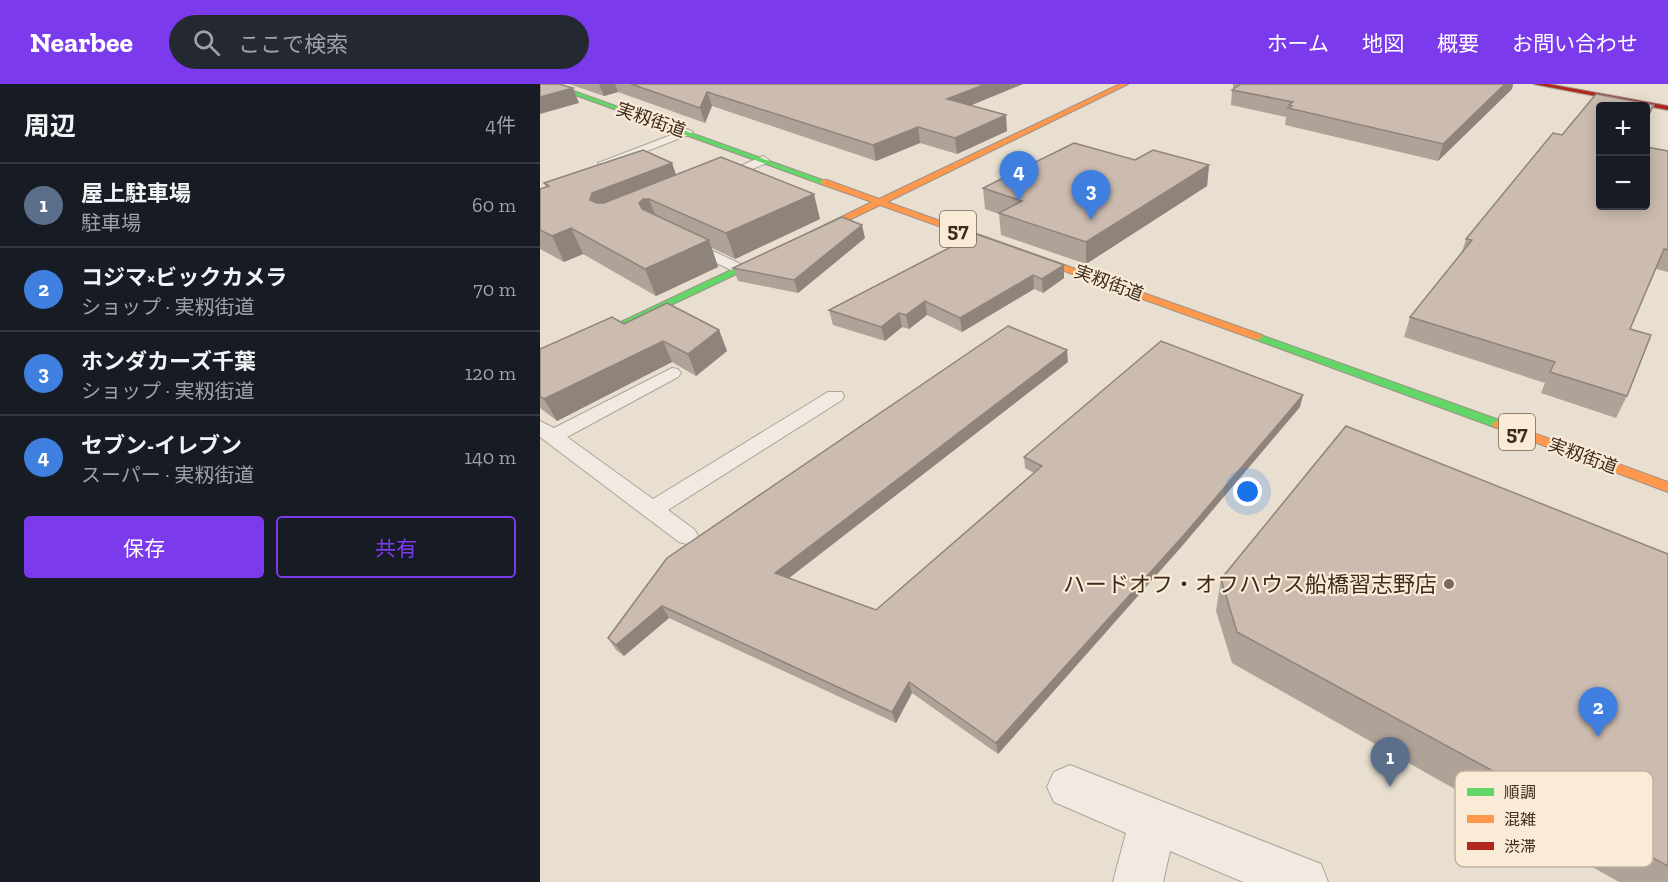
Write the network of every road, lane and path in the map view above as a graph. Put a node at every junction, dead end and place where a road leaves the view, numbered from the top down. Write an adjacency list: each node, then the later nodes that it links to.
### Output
1 (548, 84): 5 (main road, 実籾街道 / 57)
2 (1125, 84): 9 (main road)
3 (1537, 84): 4 (main road)
4 (1668, 108)
5 (687, 132): 6 (main road, 実籾街道 / 57); 7 (lane)
6 (763, 160): 8 (lane); 9 (main road, 実籾街道 / 57)
7 (604, 163)
8 (708, 182)
9 (880, 201): 11 (main road); 16 (main road, 実籾街道 / 57)
10 (679, 240): 11 (lane)
11 (740, 269): 12 (main road)
12 (540, 364)
13 (672, 373): 15 (lane)
14 (835, 396): 17 (lane)
15 (547, 432): 17 (lane)
16 (1668, 487)
17 (652, 510): 18 (lane)
18 (687, 536)
19 (1070, 787): 20 (street)
20 (1153, 820): 21 (street); 22 (street)
21 (1138, 882)
22 (1303, 882)

